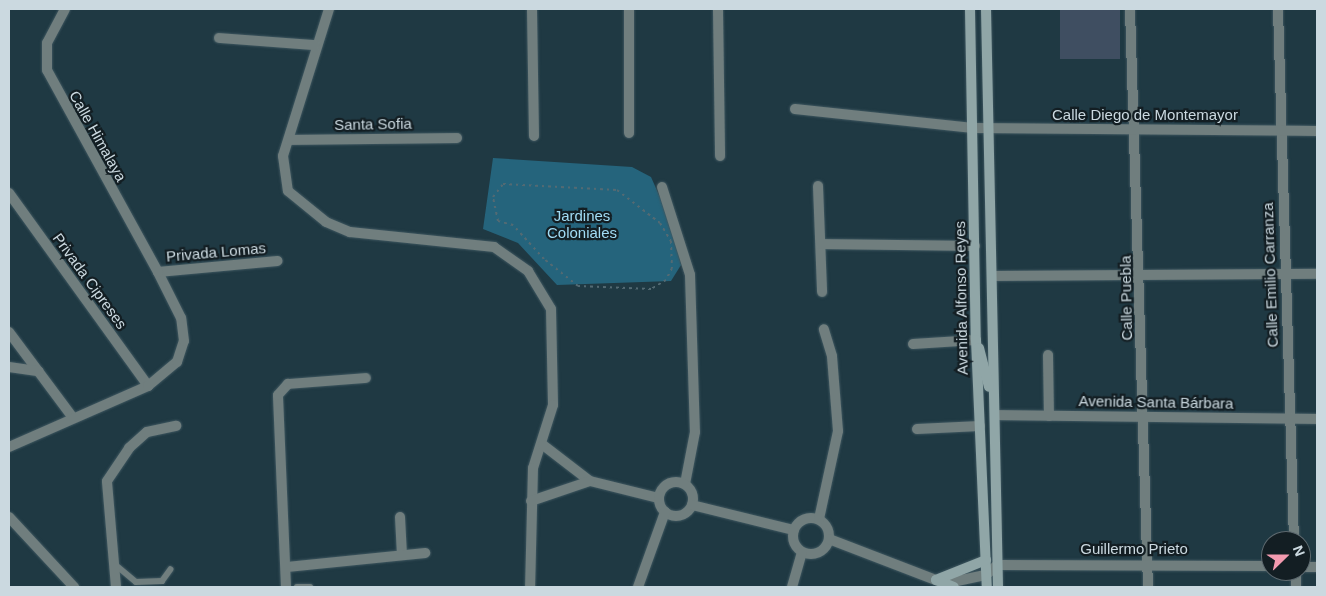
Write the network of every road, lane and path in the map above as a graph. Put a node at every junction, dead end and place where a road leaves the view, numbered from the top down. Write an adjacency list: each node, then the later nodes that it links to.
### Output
1 (65, 9): 30 (street, Calle Himalaya)
2 (329, 9): 11 (street)
3 (532, 9): 19 (street)
4 (629, 9): 18 (street)
5 (718, 9): 22 (street)
6 (970, 9): 13 (main road, Avenida Alfonso Reyes)
7 (986, 9): 14 (main road, Avenida Alfonso Reyes)
8 (1130, 9): 17 (street, Calle Puebla)
9 (1278, 9): 15 (street, Calle Emilio Carranza)
10 (219, 38): 11 (street)
11 (315, 45): 21 (street)
12 (795, 109): 13 (street, Calle Diego de Montemayor)
13 (973, 128): 14 (street, Calle Diego de Montemayor); 28 (main road, Avenida Alfonso Reyes)
14 (989, 129): 17 (street, Calle Diego de Montemayor); 34 (main road, Avenida Alfonso Reyes)
15 (1281, 130): 16 (street, Calle Diego de Montemayor); 17 (street, Calle Diego de Montemayor); 32 (street, Calle Emilio Carranza)
16 (1317, 131)
17 (1134, 132): 31 (street, Calle Puebla)
18 (629, 133)
19 (534, 136)
20 (457, 138): 21 (street, Santa Sofia)
21 (289, 140): 54 (street)
22 (720, 156)
23 (818, 186): 27 (street)
24 (662, 187): 57 (street)
25 (9, 193): 44 (street, Privada Cipreses)
26 (638, 203): 26 (path)
27 (821, 244): 28 (street); 35 (street)
28 (975, 246): 38 (main road, Avenida Alfonso Reyes)
29 (277, 261): 30 (street, Privada Lomas)
30 (158, 272): 44 (street, Calle Himalaya)
31 (1141, 274): 32 (street); 34 (street); 46 (street, Calle Puebla)
32 (1285, 274): 33 (street); 49 (street, Calle Emilio Carranza)
33 (1317, 274)
34 (992, 276): 45 (main road, Avenida Alfonso Reyes)
35 (822, 292)
36 (824, 329): 64 (street)
37 (9, 332): 42 (street)
38 (976, 340): 39 (street); 45 (main road); 52 (main road, Avenida Alfonso Reyes)
39 (913, 344)
40 (1048, 355): 47 (street)
41 (9, 368): 42 (street)
42 (39, 371): 48 (street)
43 (366, 378): 76 (street)
44 (148, 386): 48 (street, Calle Himalaya)
45 (995, 415): 47 (street, Avenida Santa Bárbara); 74 (main road, Avenida Alfonso Reyes)
46 (1142, 415): 47 (street, Avenida Santa Bárbara); 49 (street, Avenida Santa Bárbara); 72 (street, Calle Puebla)
47 (1050, 416)
48 (73, 418): 55 (street, Calle Himalaya)
49 (1289, 419): 50 (street, Avenida Santa Bárbara); 66 (street, Calle Emilio Carranza)
50 (1317, 420)
51 (176, 426): 73 (street)
52 (980, 426): 53 (street); 71 (main road, Avenida Alfonso Reyes)
53 (917, 429)
54 (543, 445): 56 (street); 59 (street)
55 (9, 448)
56 (590, 481): 58 (street); 59 (street)
57 (685, 484): 58 (street); 60 (street)
58 (658, 498): 61 (street)
59 (531, 501): 85 (street)
60 (692, 505): 61 (street); 65 (street)
61 (665, 512): 86 (street)
62 (9, 517): 80 (street)
63 (400, 517): 70 (street)
64 (819, 519): 65 (street); 67 (street)
65 (794, 530): 68 (street)
66 (1294, 531)
67 (829, 539): 68 (street); 79 (street)
68 (802, 552): 87 (street)
69 (425, 553): 70 (street)
70 (402, 555): 76 (street)
71 (986, 560): 78 (main road, Avenida Alfonso Reyes); 79 (main road)
72 (1148, 563): 74 (street, Guillermo Prieto); 75 (street, Guillermo Prieto); 91 (street, Calle Puebla)
73 (116, 565): 77 (lane); 81 (street)
74 (997, 565): 78 (street); 90 (main road, Avenida Alfonso Reyes)
75 (1261, 566)
76 (287, 567): 82 (street)
77 (170, 570)
78 (986, 575): 79 (street); 89 (main road, Avenida Alfonso Reyes)
79 (936, 580): 88 (main road)
80 (74, 587)
81 (116, 587)
82 (286, 587)
83 (297, 587): 84 (lane)
84 (310, 587)
85 (530, 587)
86 (638, 587)
87 (792, 587)
88 (954, 587)
89 (987, 587)
90 (998, 587)
91 (1148, 587)

